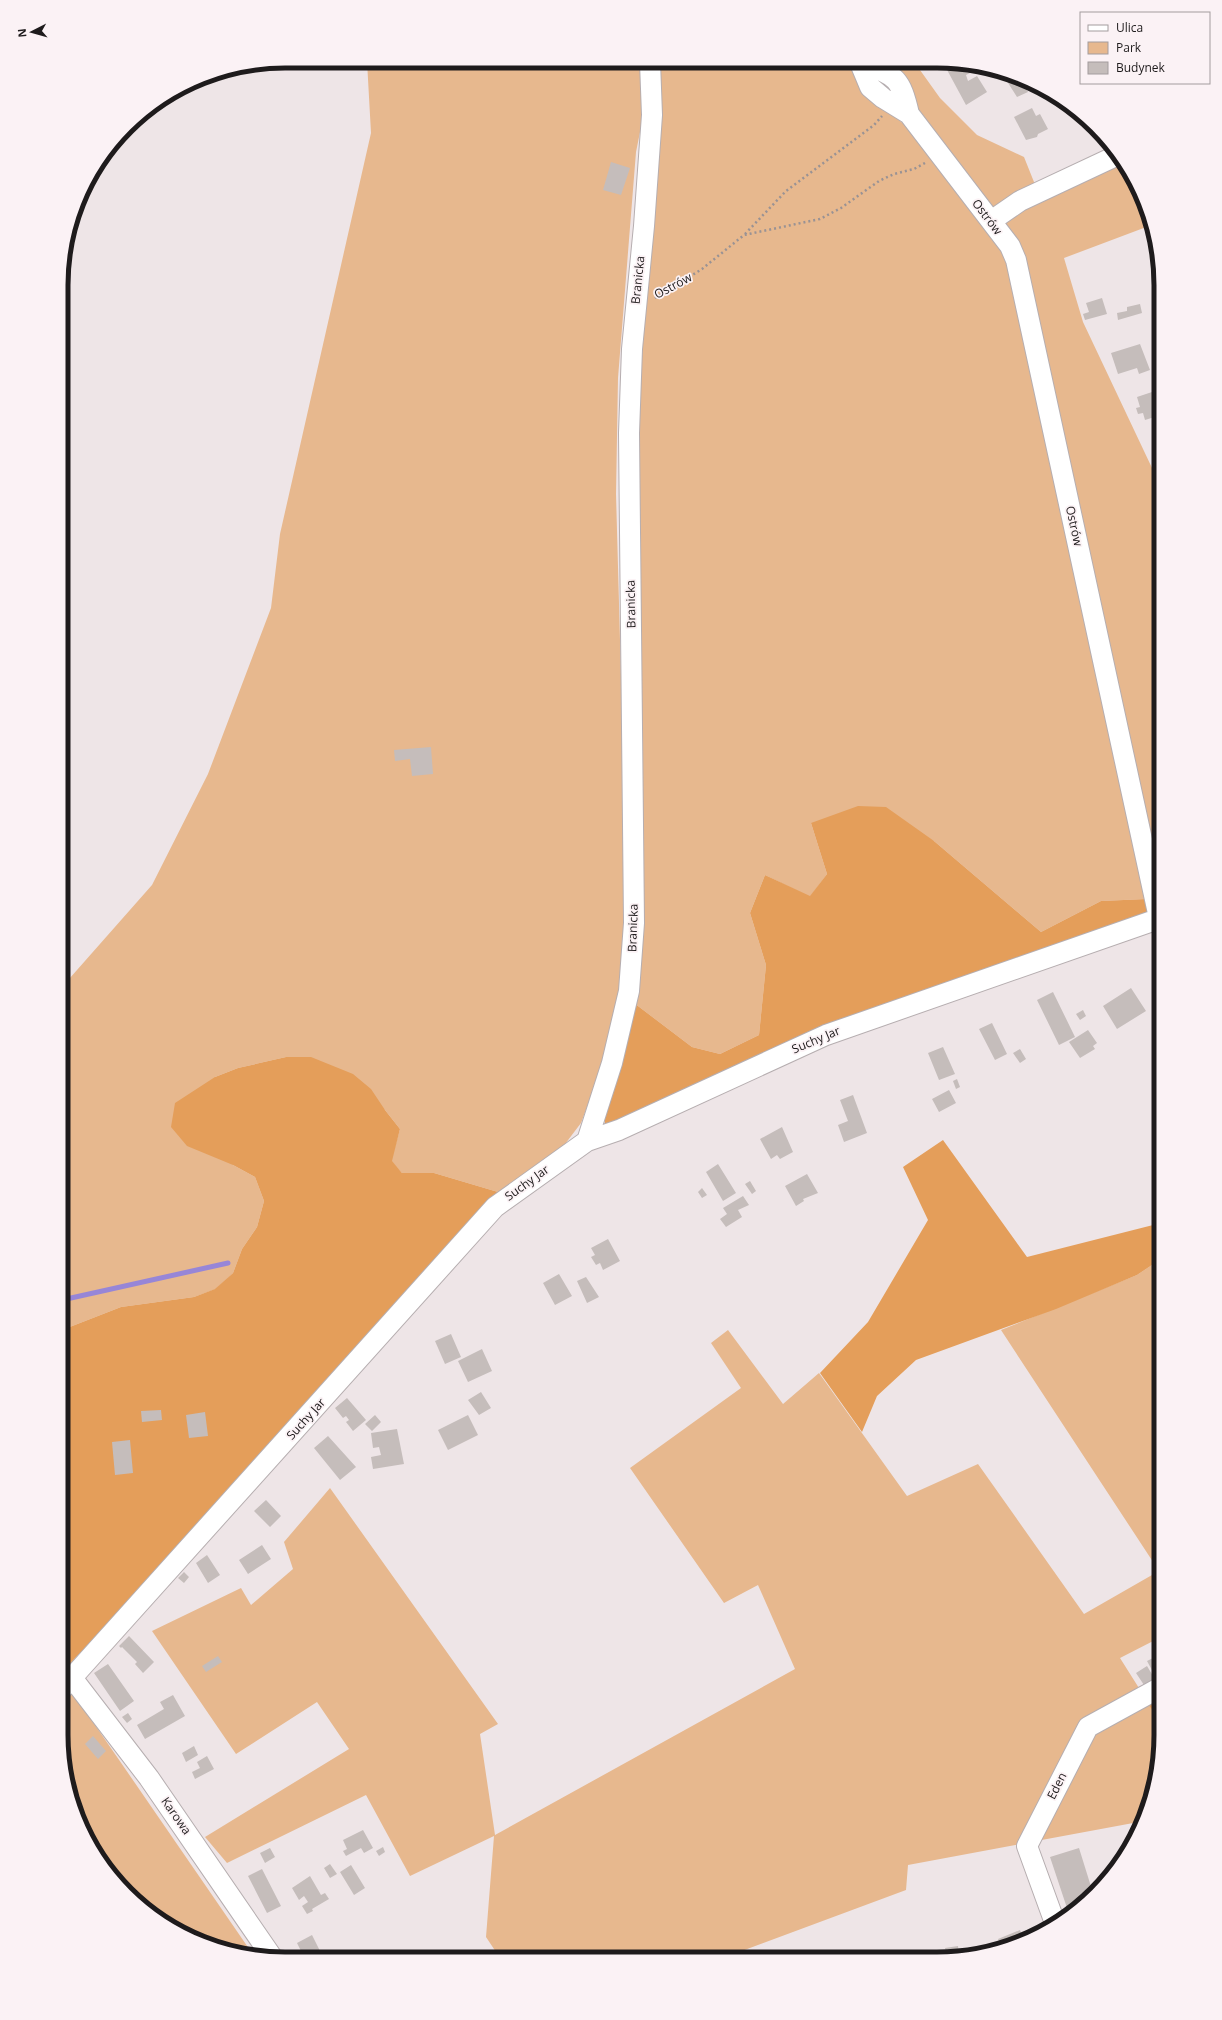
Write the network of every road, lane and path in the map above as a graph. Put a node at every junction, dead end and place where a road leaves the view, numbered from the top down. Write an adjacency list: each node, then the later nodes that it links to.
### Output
1 (650, 68): 8 (street, Branicka)
2 (873, 68): 3 (street, Ostrów)
3 (901, 109): 4 (street, Ostrów); 7 (path)
4 (940, 155): 6 (street, Ostrów); 7 (path, Ostrów)
5 (1112, 158): 6 (street)
6 (991, 222): 9 (street, Ostrów)
7 (744, 235): 8 (path, Ostrów)
8 (636, 299): 11 (street, Branicka)
9 (1154, 891)
10 (1154, 920): 11 (street, Suchy Jar)
11 (586, 1141): 12 (street, Suchy Jar)
12 (68, 1684)
13 (68, 1686): 16 (street, Karowa)
14 (1154, 1690): 15 (street, Eden)
15 (1053, 1918)
16 (268, 1952)

